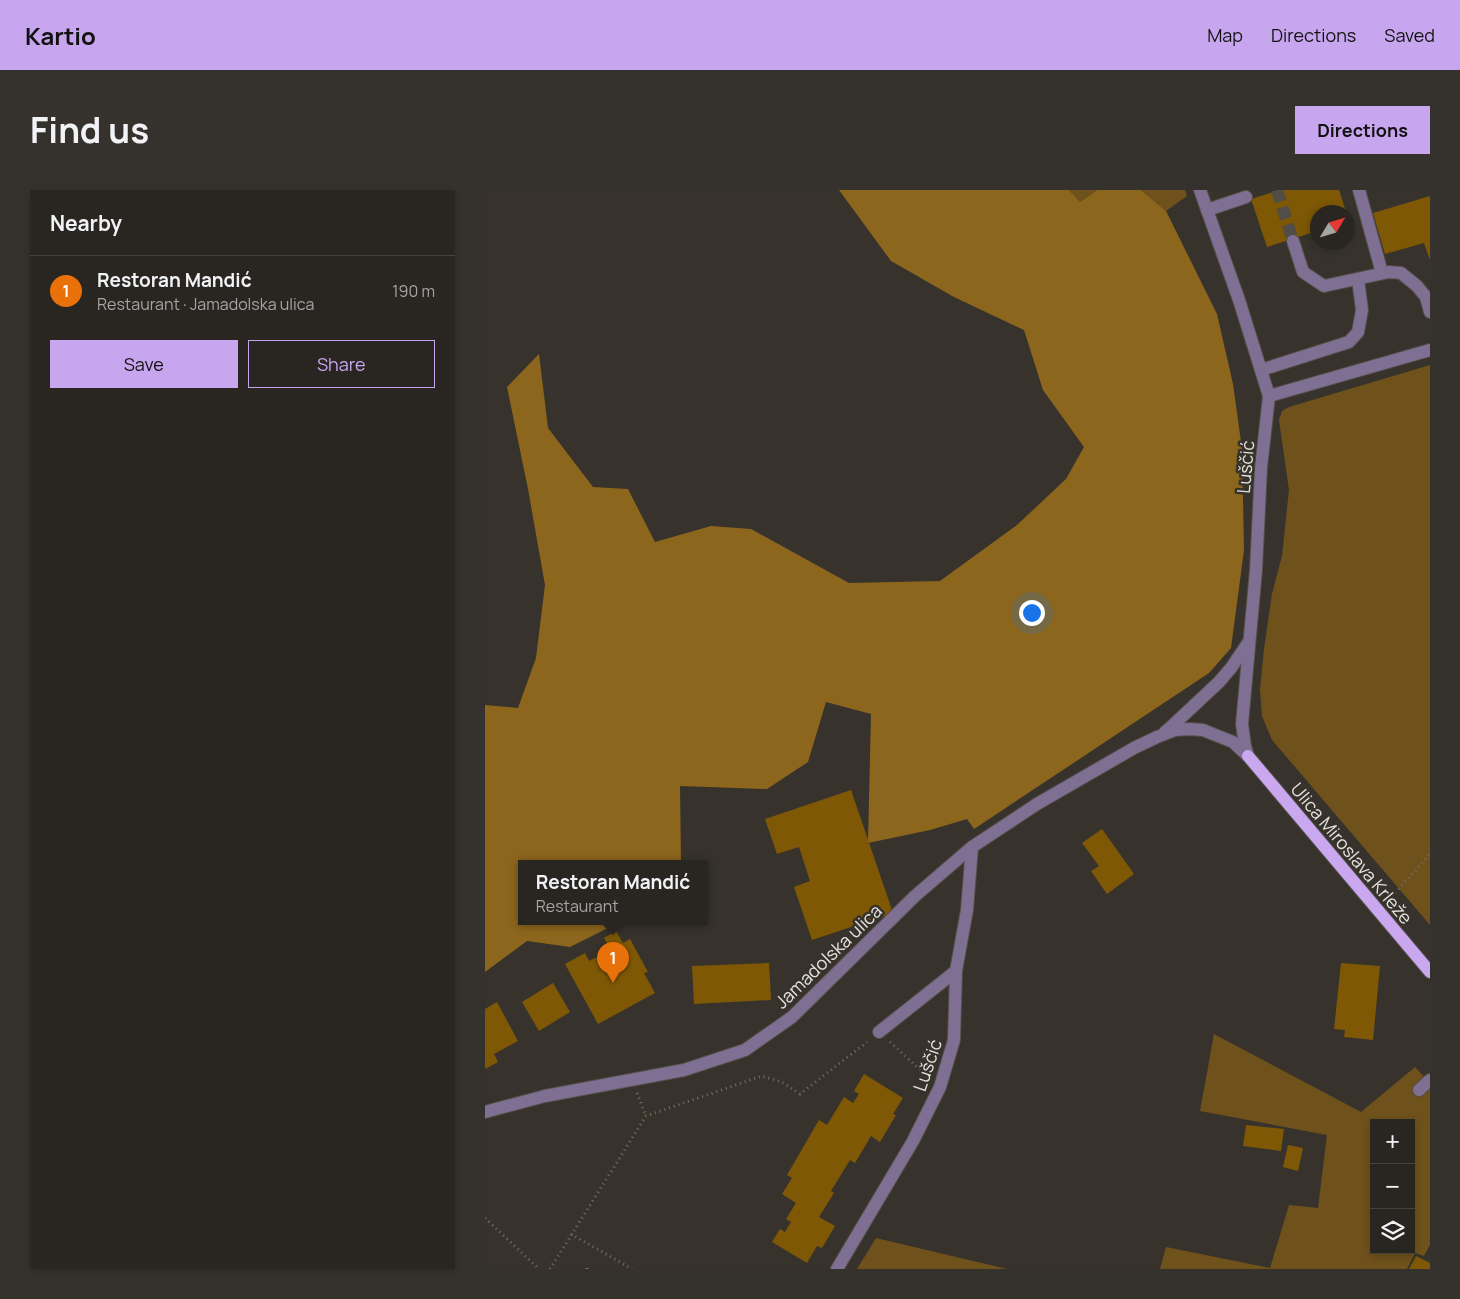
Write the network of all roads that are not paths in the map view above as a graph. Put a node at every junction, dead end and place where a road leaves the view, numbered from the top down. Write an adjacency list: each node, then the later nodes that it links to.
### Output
1 (1200, 190): 4 (street, Luščić)
2 (1359, 190): 6 (street)
3 (1246, 198): 4 (street)
4 (1207, 210): 10 (street, Luščić)
5 (1293, 241): 7 (street)
6 (1382, 273): 7 (street); 8 (street)
7 (1358, 279): 10 (street)
8 (1430, 312)
9 (1430, 350): 11 (street)
10 (1261, 370): 11 (street, Luščić)
11 (1269, 396): 12 (street, Luščić)
12 (1249, 640): 13 (street, Jamadolska ulica); 14 (street, Luščić)
13 (1157, 737): 14 (street, Jamadolska ulica); 15 (street, Jamadolska ulica)
14 (1248, 756): 17 (main road, Ulica Miroslava Krleže)
15 (972, 847): 16 (street, Luščić); 21 (street, Jamadolska ulica)
16 (956, 971): 18 (street); 22 (street, Luščić)
17 (1430, 972)
18 (879, 1032)
19 (1430, 1080): 20 (street)
20 (1419, 1090)
21 (485, 1112)
22 (837, 1269)

